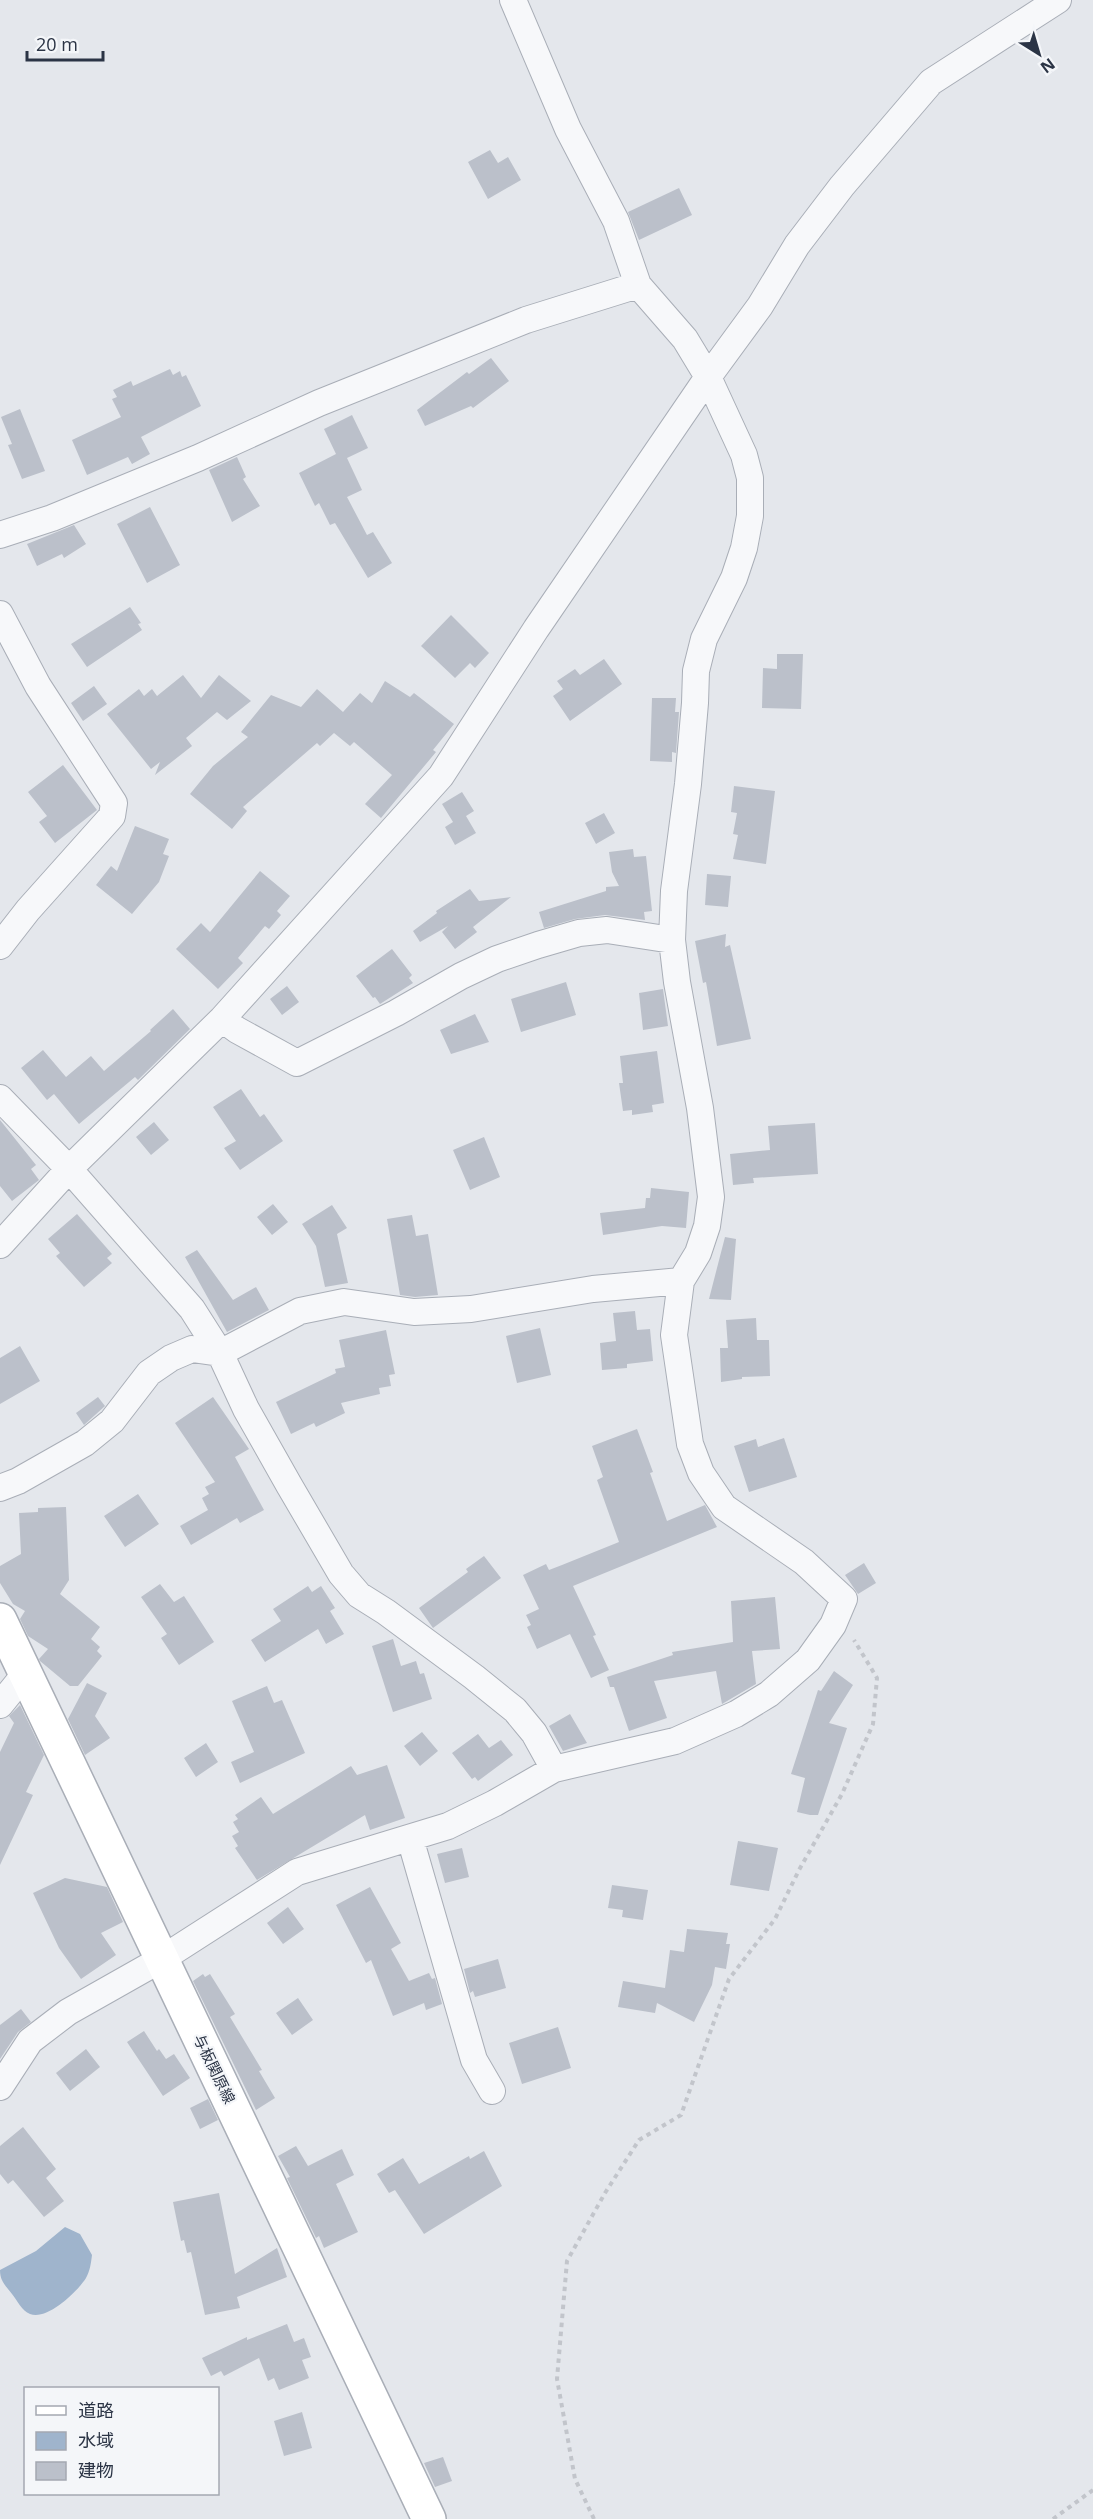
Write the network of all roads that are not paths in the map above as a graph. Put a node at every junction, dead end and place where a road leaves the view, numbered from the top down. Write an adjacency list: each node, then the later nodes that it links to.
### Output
1 (513, 0): 3 (street)
2 (1058, 0): 4 (street)
3 (638, 285): 4 (street); 5 (street)
4 (708, 377): 7 (street); 9 (street)
5 (0, 534)
6 (0, 614): 8 (street)
7 (672, 940): 9 (street); 13 (street)
8 (0, 946)
9 (222, 1019): 11 (street)
10 (0, 1098): 11 (street)
11 (69, 1169): 12 (street); 14 (street)
12 (0, 1245)
13 (681, 1281): 14 (street); 19 (street)
14 (220, 1353): 15 (street); 19 (street)
15 (0, 1488)
16 (0, 1620): 17 (main road, 与板関原線)
17 (25, 1674): 18 (street); 21 (main road, 与板関原線)
18 (0, 1705)
19 (554, 1769): 20 (street)
20 (410, 1838): 21 (street); 23 (street)
21 (160, 1960): 22 (street); 24 (main road, 与板関原線)
22 (0, 2087)
23 (492, 2091)
24 (429, 2519)

